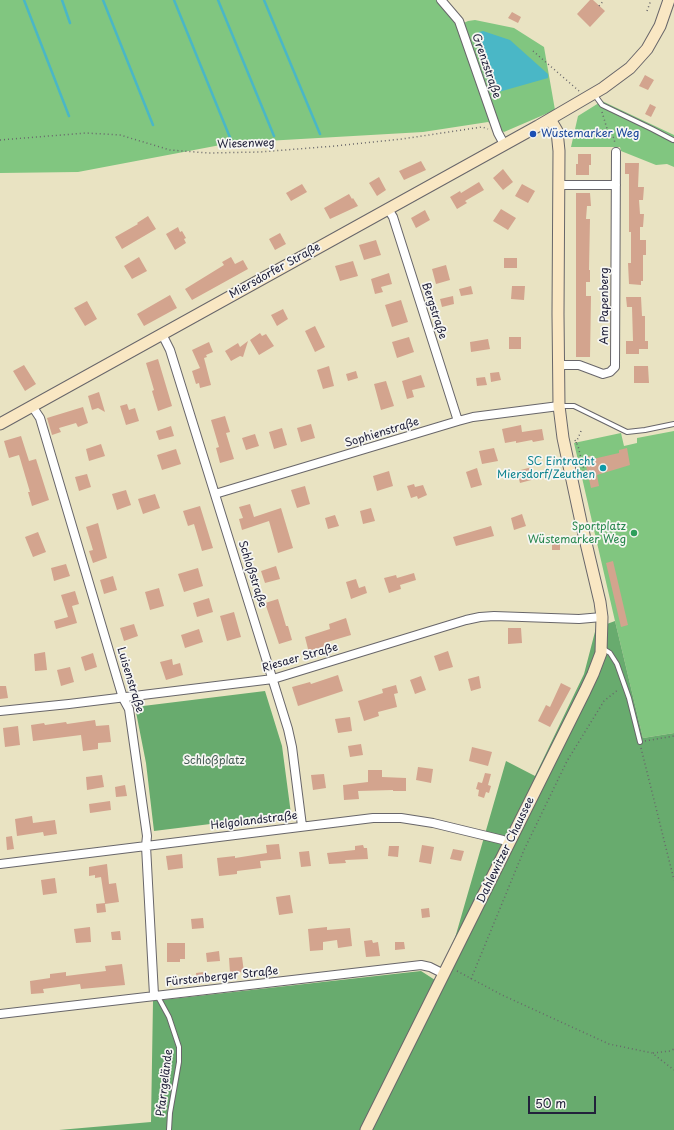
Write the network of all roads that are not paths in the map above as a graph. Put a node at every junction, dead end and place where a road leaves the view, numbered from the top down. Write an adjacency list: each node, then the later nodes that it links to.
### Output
1 (441, 0): 6 (street, Grenzstraße)
2 (669, 0): 3 (main road, Miersdorfer Straße)
3 (596, 98): 4 (main road, Miersdorfer Straße); 5 (lane)
4 (550, 119): 6 (main road, Miersdorfer Straße); 8 (main road)
5 (673, 140)
6 (504, 144): 10 (main road, Miersdorfer Straße)
7 (616, 152): 9 (street, Am Papenberg)
8 (559, 185): 9 (street); 12 (main road)
9 (616, 185): 12 (street, Am Papenberg)
10 (388, 209): 11 (main road, Miersdorfer Straße); 15 (street, Bergstraße)
11 (162, 334): 13 (main road, Miersdorfer Straße); 18 (street, Schloßstraße)
12 (558, 365): 14 (main road)
13 (32, 406): 16 (main road, Miersdorfer Straße); 22 (street, Luisenstraße)
14 (559, 406): 15 (street, Sophienstraße); 17 (lane); 19 (main road)
15 (458, 421): 18 (street, Sophienstraße)
16 (0, 424)
17 (674, 424)
18 (215, 494): 21 (street, Schloßstraße)
19 (602, 617): 20 (main road, Dahlewitzer Chaussee); 21 (street, Riesaer Straße)
20 (601, 648): 24 (lane); 26 (main road, Dahlewitzer Chaussee)
21 (273, 679): 22 (street, Riesaer Straße); 25 (street, Schloßstraße)
22 (123, 698): 23 (street, Riesaer Straße); 27 (street, Luisenstraße)
23 (0, 711)
24 (640, 742)
25 (302, 826): 26 (street, Helgolandstraße); 27 (street, Helgolandstraße)
26 (509, 843): 29 (main road, Dahlewitzer Chaussee)
27 (146, 846): 28 (street, Helgolandstraße); 30 (street, Luisenstraße)
28 (0, 864)
29 (444, 974): 30 (street, Fürstenberger Straße); 33 (main road, Dahlewitzer Chaussee)
30 (156, 995): 31 (street, Fürstenberger Straße); 32 (lane, Pfarrgelände)
31 (0, 1014)
32 (168, 1130)
33 (366, 1130)

